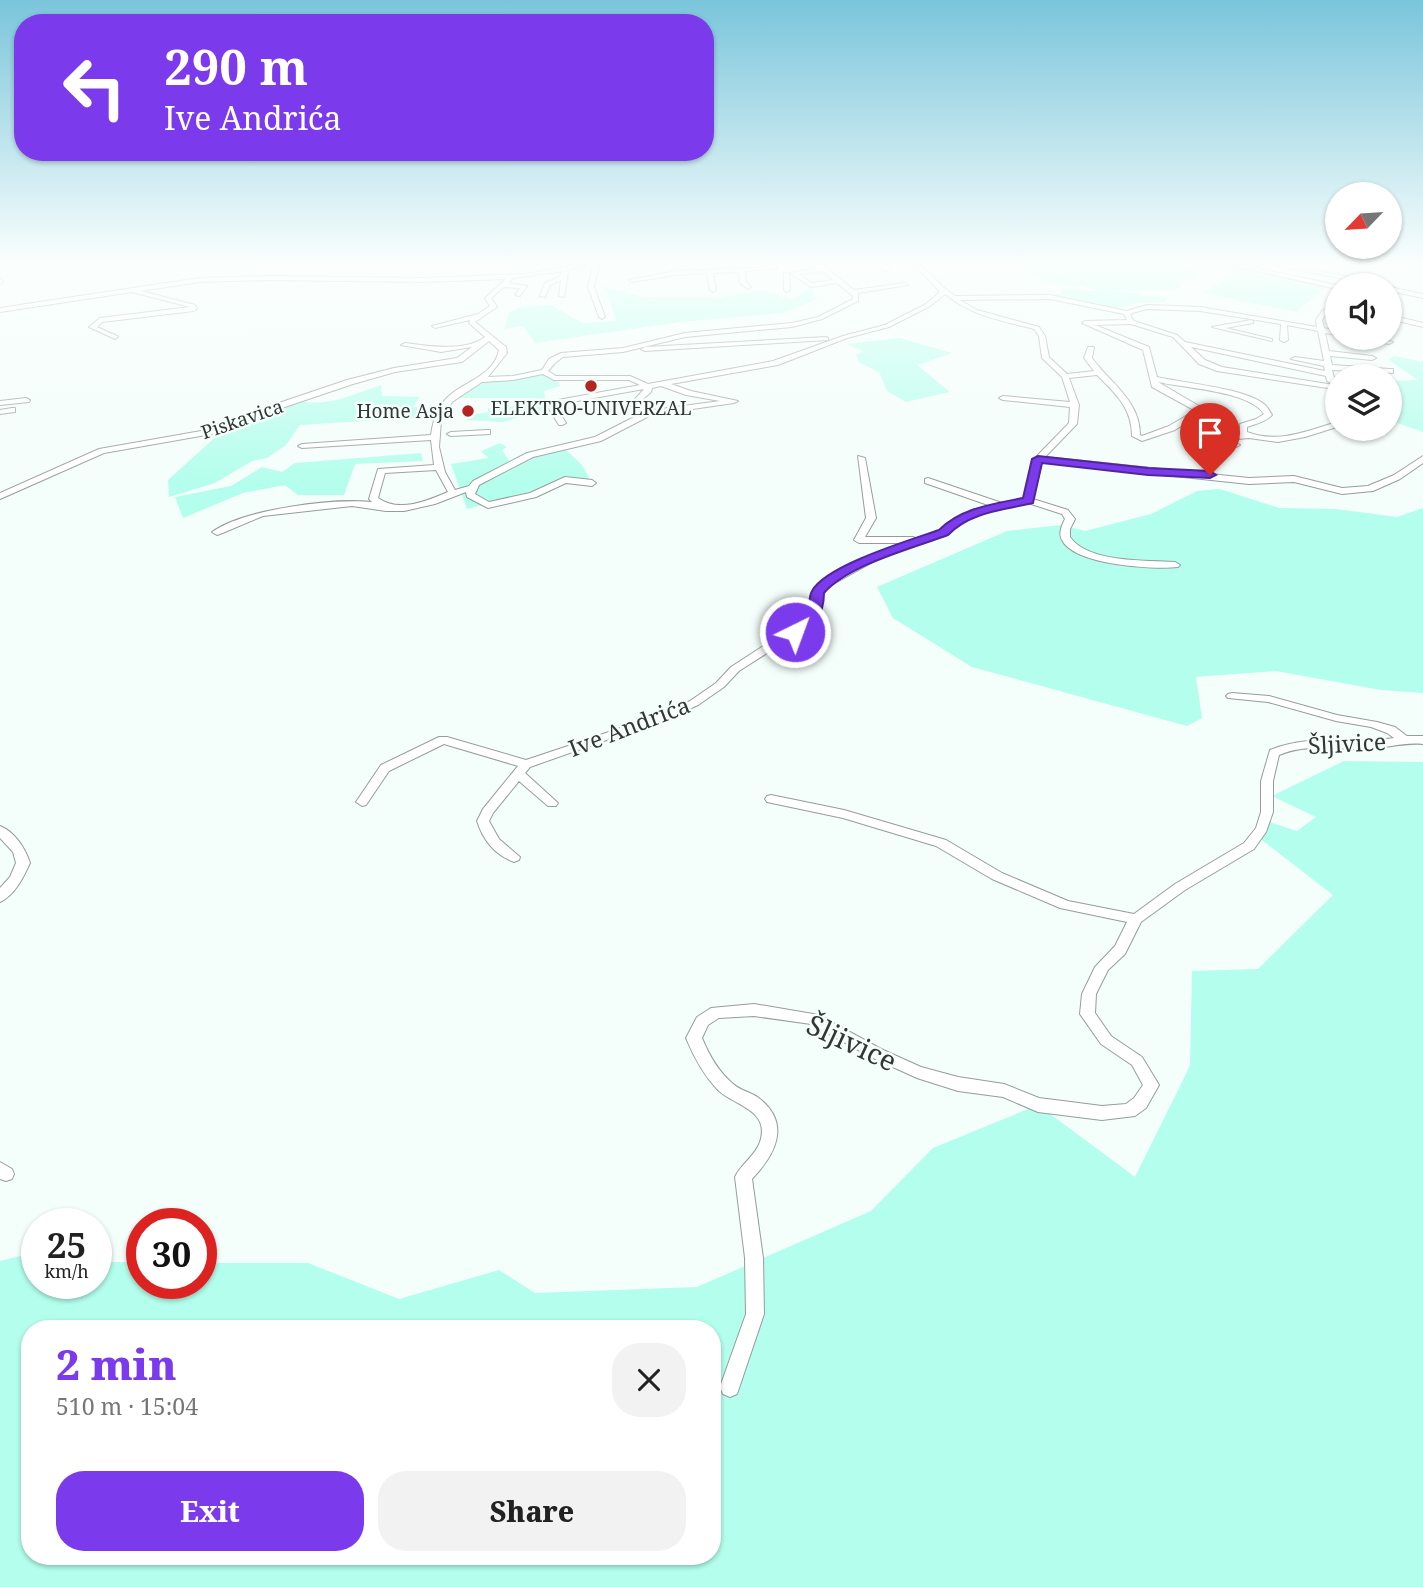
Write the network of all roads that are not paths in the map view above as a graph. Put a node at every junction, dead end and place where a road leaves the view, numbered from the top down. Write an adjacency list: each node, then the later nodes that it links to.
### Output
1 (667, 339): 13 (street)
2 (825, 339): 13 (street)
3 (840, 339): 26 (street)
4 (1043, 339): 23 (street)
5 (1123, 339): 24 (street)
6 (1179, 339): 11 (street)
7 (1266, 339): 10 (street)
8 (1322, 339): 15 (street)
9 (487, 340): 12 (street); 25 (street); 54 (street, Piskavica)
10 (1270, 340)
11 (1185, 344): 20 (street); 28 (street)
12 (405, 345)
13 (624, 349): 21 (street)
14 (1091, 349): 22 (street)
15 (1324, 353): 16 (street); 18 (street)
16 (1372, 358)
17 (1296, 359): 19 (street)
18 (1326, 364)
19 (1325, 367)
20 (1325, 368)
21 (544, 372): 25 (street); 27 (street)
22 (1099, 373): 23 (street); 24 (street)
23 (1065, 376): 33 (street)
24 (1153, 379): 41 (street)
25 (481, 380): 36 (street)
26 (663, 384): 27 (street); 52 (street)
27 (648, 386): 32 (street); 37 (street)
28 (1325, 389)
29 (1003, 398): 33 (street)
30 (26, 400): 31 (street)
31 (0, 403)
32 (634, 405)
33 (1074, 405): 47 (street)
34 (12, 410): 35 (street)
35 (0, 412)
36 (438, 421): 40 (street); 42 (street)
37 (562, 423)
38 (1325, 428): 41 (street)
39 (487, 432): 40 (street)
40 (451, 434): 43 (street)
41 (1249, 436): 44 (street)
42 (435, 438): 45 (street); 49 (street)
43 (456, 444)
44 (1236, 445)
45 (302, 446)
46 (861, 458): 59 (street)
47 (1038, 459): 48 (street); 55 (street)
48 (1423, 459)
49 (438, 467): 53 (street); 57 (street)
50 (928, 481): 56 (street)
51 (592, 483): 52 (street)
52 (472, 488): 53 (street)
53 (453, 492): 57 (street)
54 (0, 496)
55 (1028, 500): 56 (street, Ive Andrića); 60 (street)
56 (1001, 506): 59 (street, Ive Andrića)
57 (386, 508): 58 (street)
58 (217, 532)
59 (924, 541): 64 (street, Ive Andrića)
60 (1175, 565)
61 (1232, 696): 62 (street, Šljivice)
62 (1402, 738): 63 (street, Šljivice); 71 (street, Šljivice)
63 (1423, 740)
64 (522, 770): 66 (street); 67 (street); 69 (street)
65 (771, 799): 71 (street)
66 (362, 802)
67 (552, 803)
68 (0, 830): 70 (street)
69 (513, 857)
70 (0, 897)
71 (1136, 919): 72 (street, Šljivice)
72 (730, 1387)

